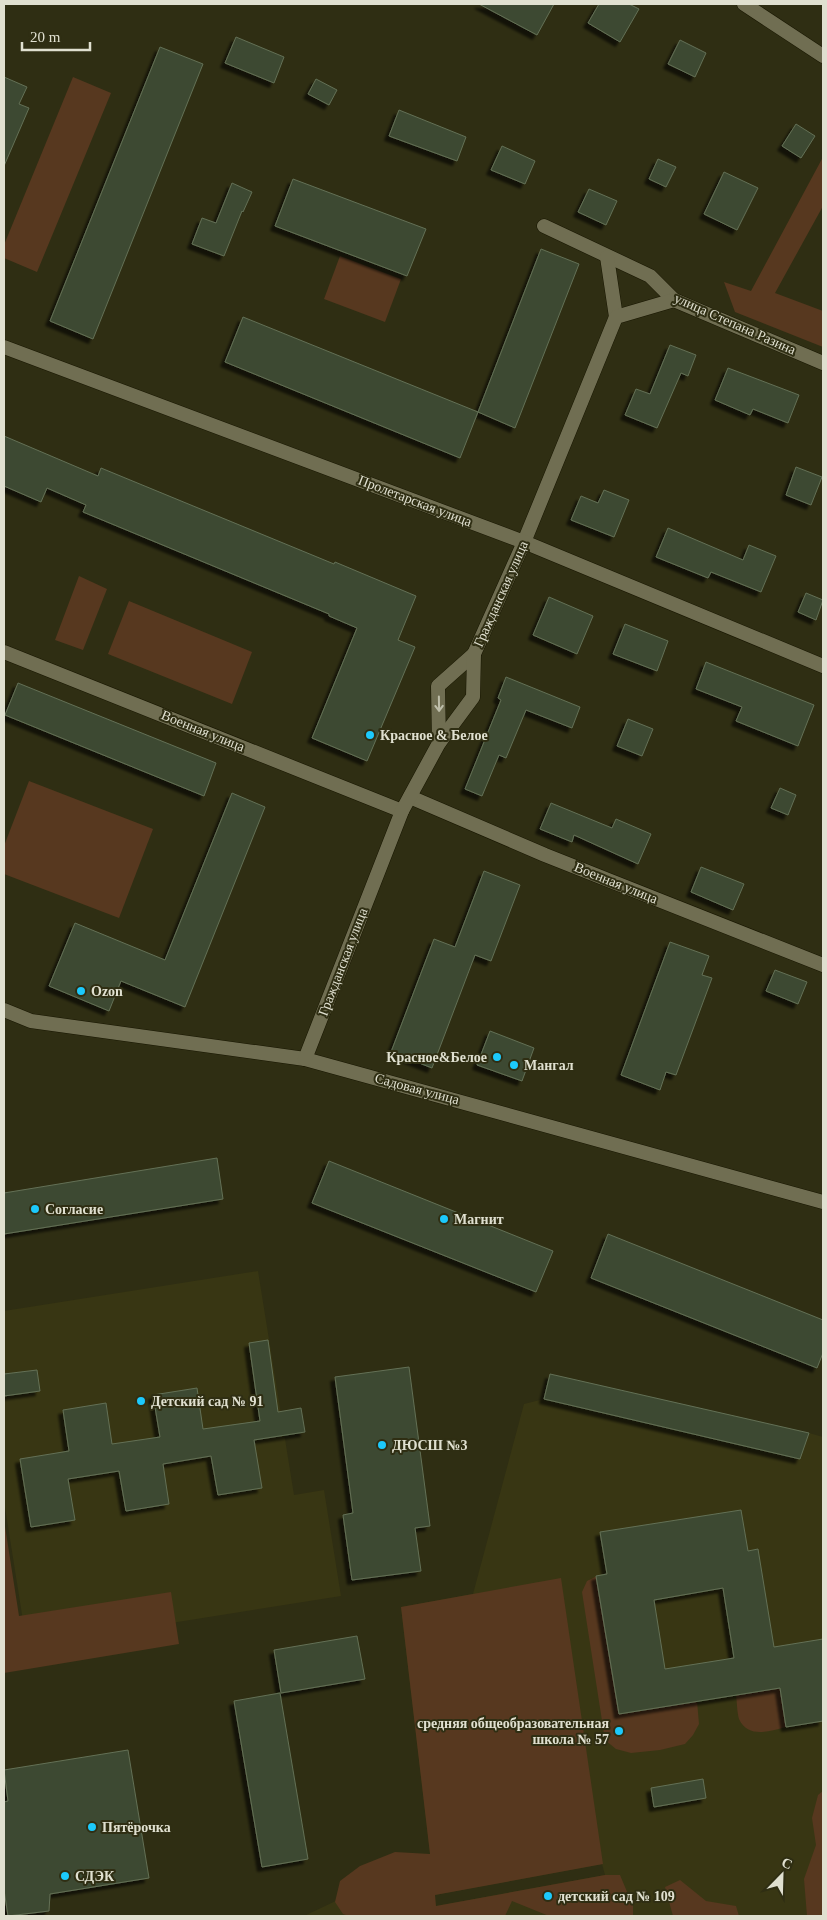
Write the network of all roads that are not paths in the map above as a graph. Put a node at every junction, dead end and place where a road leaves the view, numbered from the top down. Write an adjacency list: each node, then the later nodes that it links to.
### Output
1 (744, 4): 2 (street)
2 (823, 56)
3 (544, 226): 4 (street, улица Степана Разина)
4 (607, 257): 5 (street, улица Степана Разина); 6 (street)
5 (674, 300): 6 (street); 8 (street, улица Степана Разина)
6 (616, 317): 9 (street, Гражданская улица)
7 (4, 347): 9 (street, Пролетарская улица)
8 (823, 363)
9 (524, 542): 11 (street, Гражданская улица); 12 (street, Пролетарская улица)
10 (4, 652): 15 (street, Военная улица)
11 (474, 654): 13 (street, Гражданская улица); 13 (street, one-way to 13)
12 (823, 666)
13 (439, 743): 14 (street, Гражданская улица)
14 (410, 797): 15 (street, Гражданская улица); 16 (street, Военная улица)
15 (402, 811): 18 (street, Гражданская улица)
16 (823, 965)
17 (4, 1010): 18 (street, Садовая улица)
18 (305, 1059): 19 (street, Садовая улица)
19 (823, 1202)

